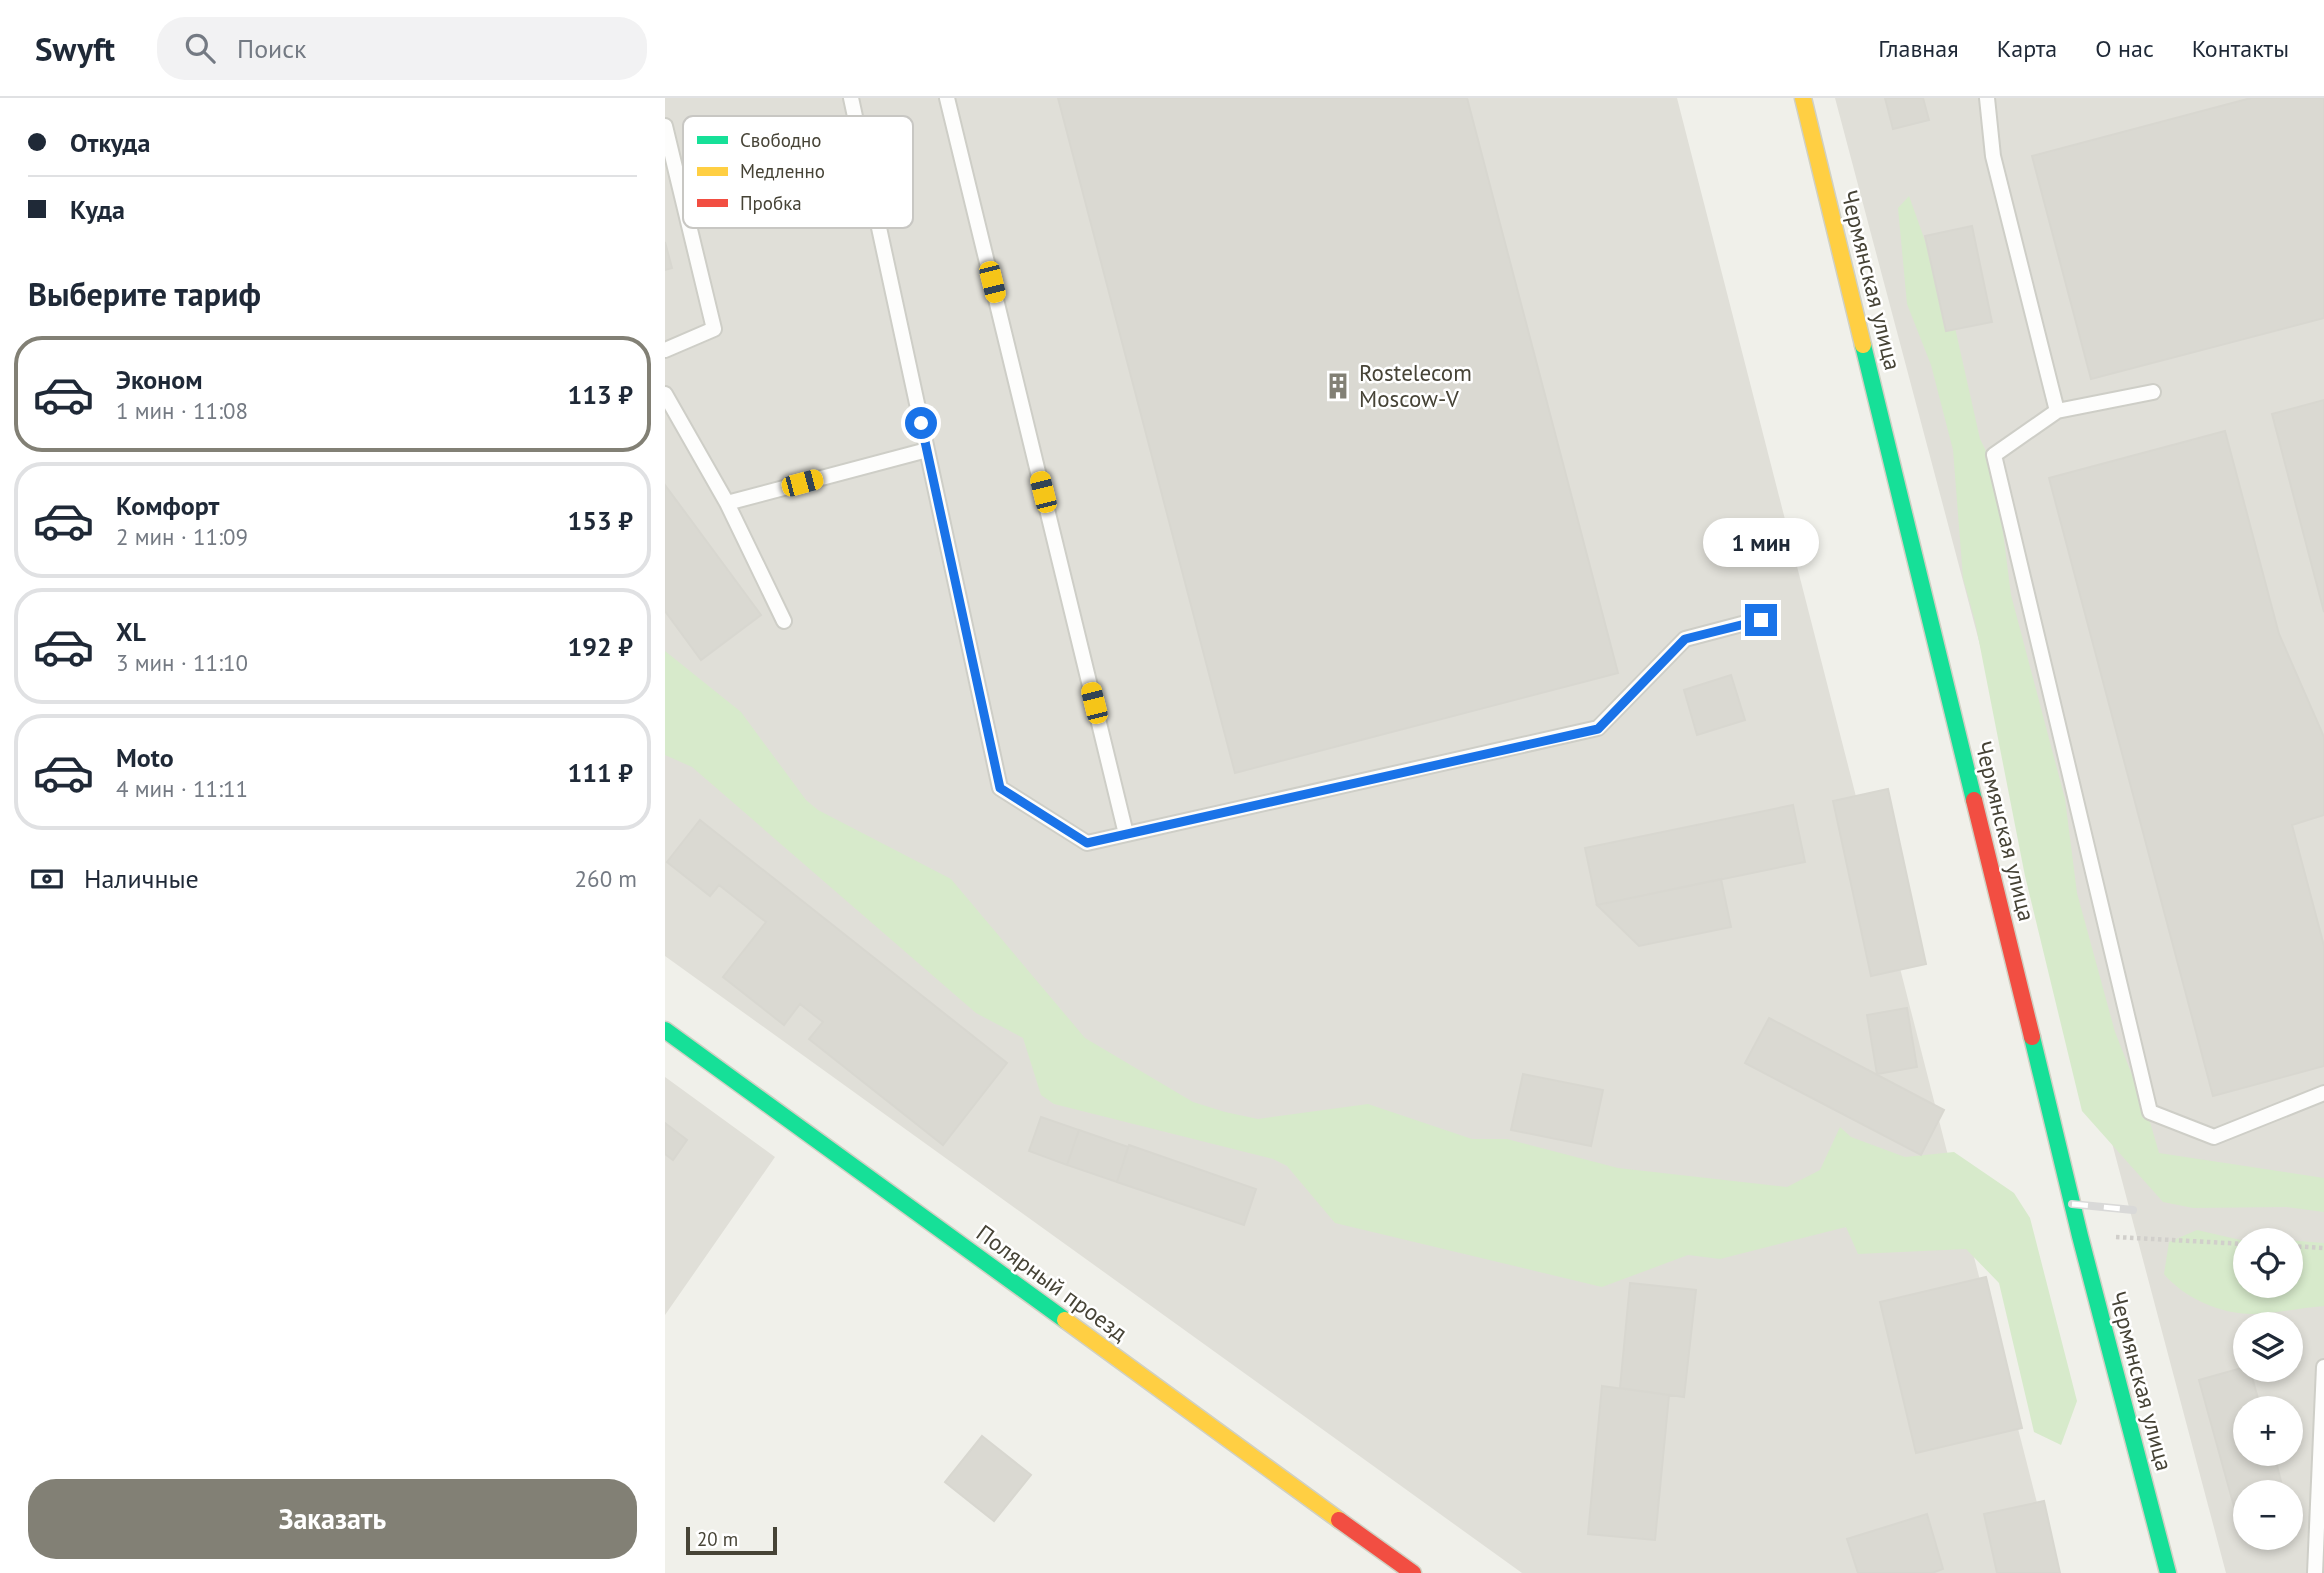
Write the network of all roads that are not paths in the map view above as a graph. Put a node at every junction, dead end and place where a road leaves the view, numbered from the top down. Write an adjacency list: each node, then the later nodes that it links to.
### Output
1 (851, 98): 5 (lane)
2 (947, 98): 18 (lane)
3 (1803, 98): 23 (street, Чермянская улица)
4 (1987, 98): 13 (lane)
5 (855, 116)
6 (665, 126): 7 (lane)
7 (683, 201)
8 (690, 228): 10 (lane)
9 (879, 228): 14 (lane)
10 (665, 350)
11 (2153, 392): 13 (lane)
12 (665, 394): 15 (lane)
13 (2057, 411): 20 (lane)
14 (927, 450): 15 (lane); 18 (lane)
15 (727, 503): 17 (lane)
16 (1761, 620): 18 (lane)
17 (784, 621)
18 (1126, 834)
19 (665, 1030): 22 (street, Полярный проезд)
20 (2324, 1093)
21 (2324, 1367): 24 (lane)
22 (1413, 1573)
23 (2168, 1573)
24 (2315, 1573)

